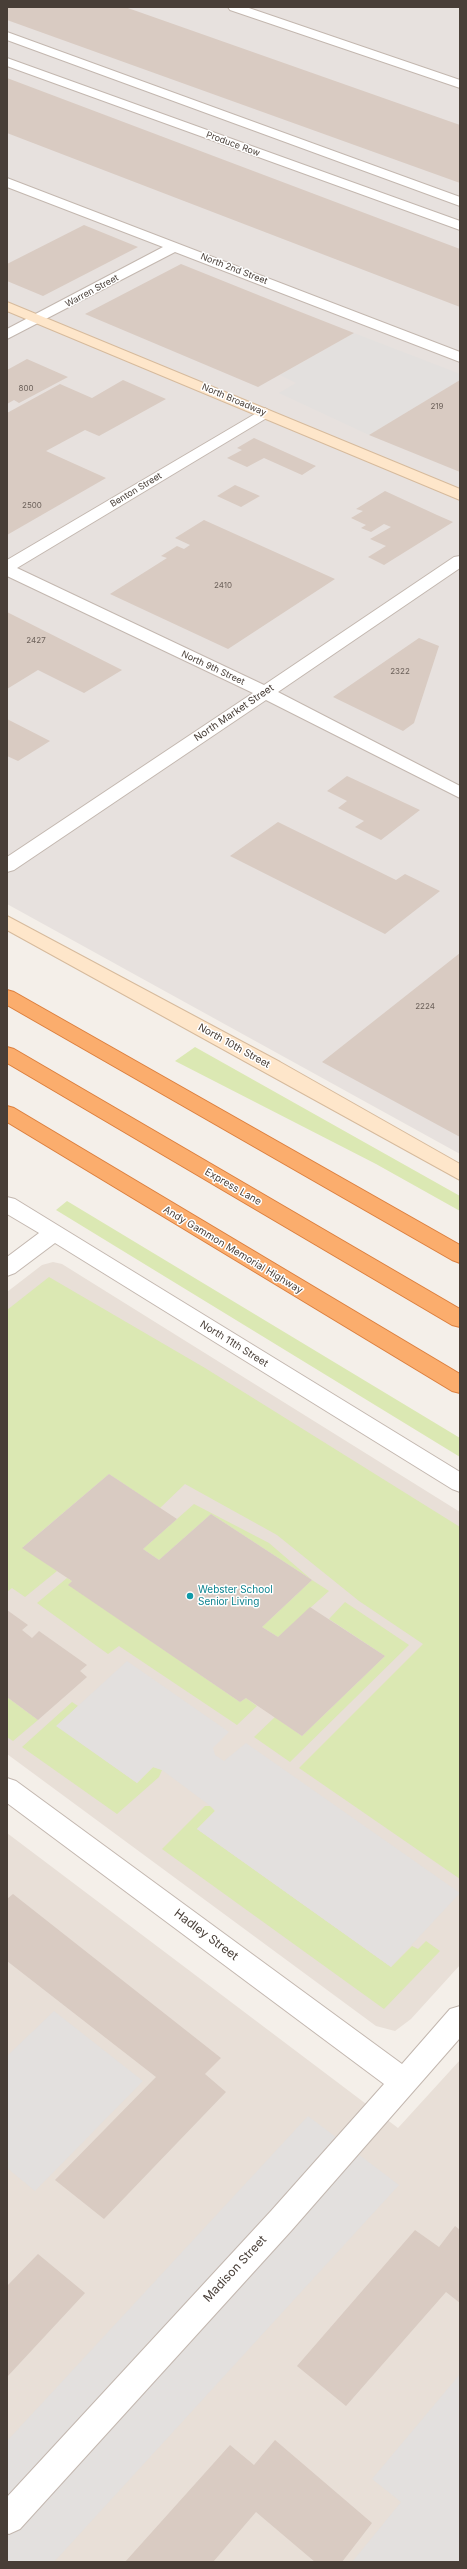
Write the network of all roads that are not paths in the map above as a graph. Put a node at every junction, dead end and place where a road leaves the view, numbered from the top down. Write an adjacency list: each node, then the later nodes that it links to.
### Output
1 (234, 7): 4 (street)
2 (7, 36): 6 (street)
3 (7, 62): 7 (street, Produce Row)
4 (460, 84)
5 (7, 182): 8 (street, North 2nd Street)
6 (460, 202)
7 (460, 226)
8 (176, 246): 10 (street, Warren Street); 12 (street, North 2nd Street)
9 (7, 306): 10 (main road, North Broadway)
10 (38, 319): 11 (street, Warren Street); 13 (main road, North Broadway)
11 (7, 335)
12 (460, 357)
13 (265, 413): 14 (main road, North Broadway); 16 (street, Benton Street)
14 (460, 495)
15 (460, 561): 17 (street, North Market Street)
16 (7, 568): 17 (street, North 9th Street)
17 (265, 692): 18 (street, North 9th Street); 19 (street, North Market Street)
18 (460, 793)
19 (7, 866)
20 (7, 922): 24 (main road, North 10th Street)
21 (7, 996): 27 (highway)
22 (7, 1054): 29 (highway, Express Lane)
23 (7, 1114): 30 (highway, Andy Gammon Memorial Highway)
24 (460, 1173)
25 (7, 1204): 26 (street, North 11th Street)
26 (54, 1233): 28 (street); 31 (street, North 11th Street)
27 (460, 1255)
28 (7, 1268)
29 (460, 1319)
30 (460, 1385)
31 (460, 1483)
32 (7, 1790): 34 (street, Hadley Street)
33 (460, 2018): 34 (street, Madison Street)
34 (404, 2082): 35 (street, Madison Street)
35 (9, 2518)

